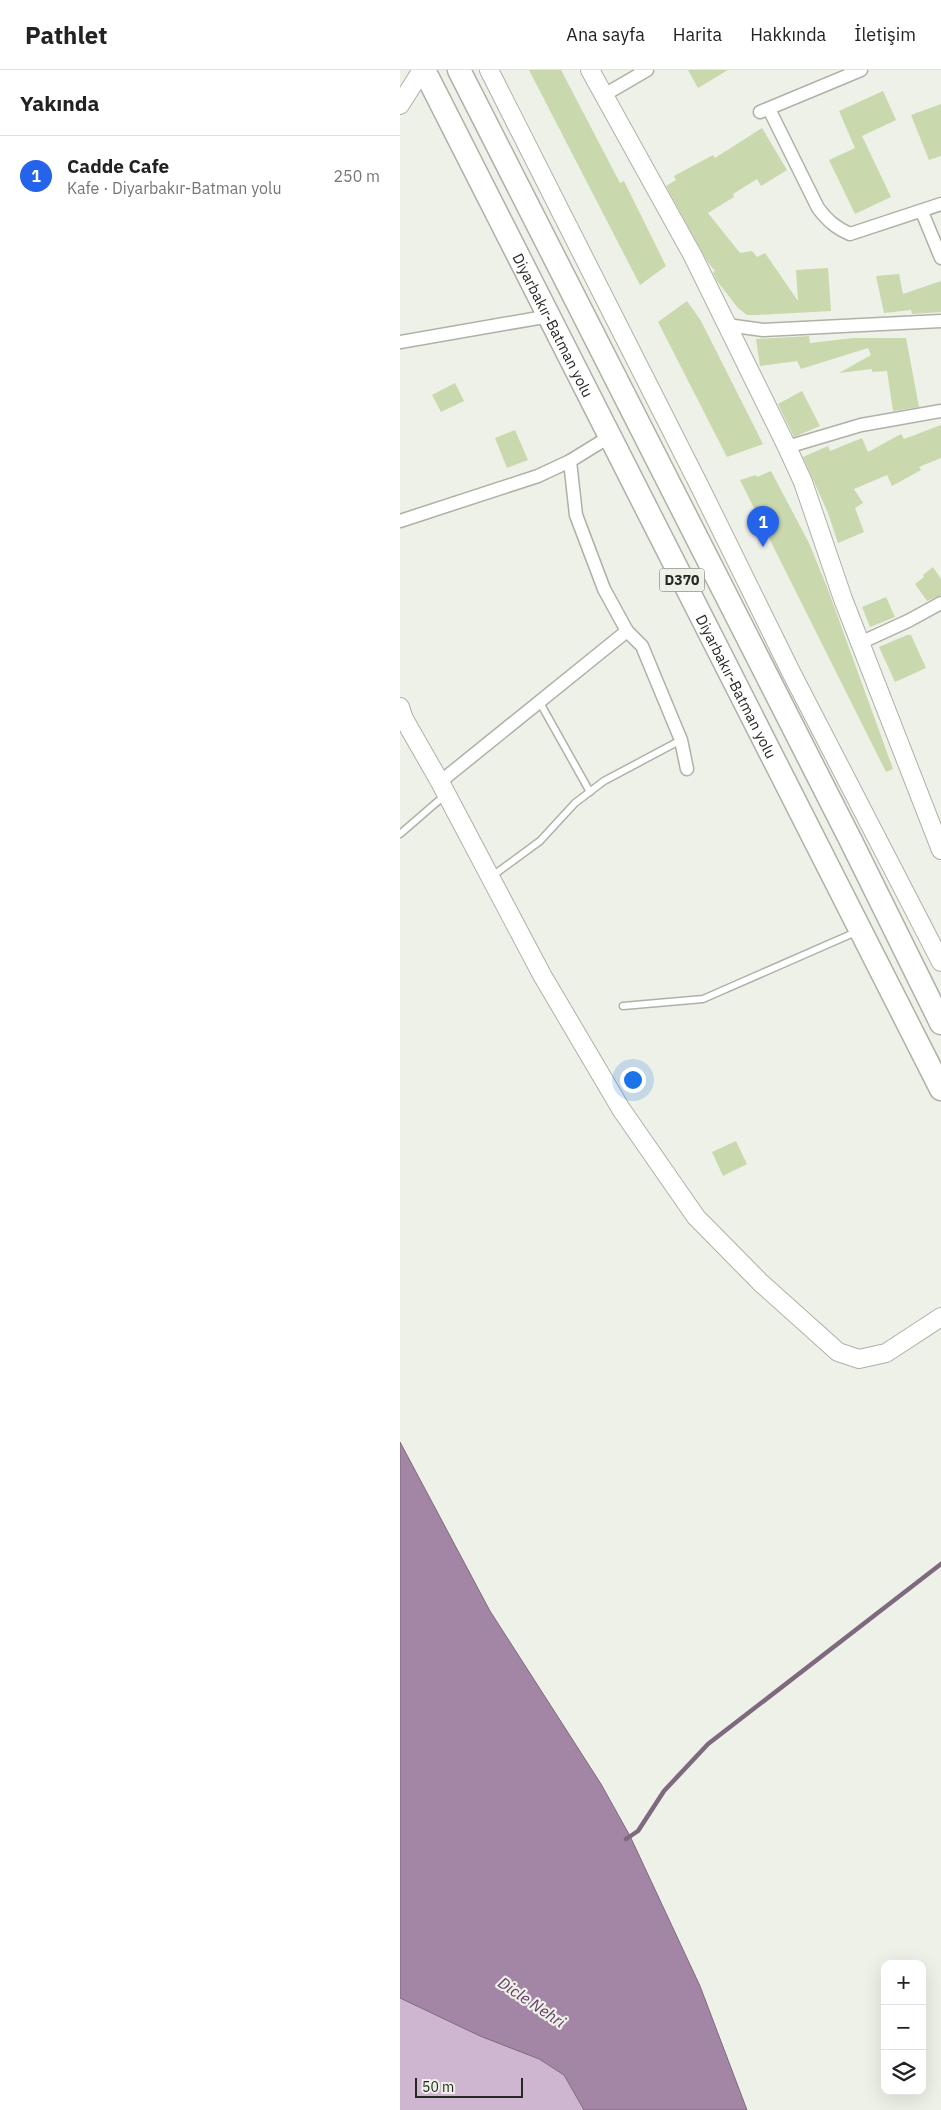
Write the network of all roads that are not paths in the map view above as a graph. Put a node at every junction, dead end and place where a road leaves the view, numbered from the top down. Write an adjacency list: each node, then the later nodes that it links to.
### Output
1 (423, 70): 8 (street); 12 (highway, Diyarbakır-Batman yolu / D370)
2 (459, 70): 37 (highway, Diyarbakır-Batman yolu / D370)
3 (489, 70): 35 (street)
4 (590, 70): 7 (street)
5 (647, 70): 7 (street)
6 (861, 70): 10 (street)
7 (604, 95): 14 (street)
8 (400, 106)
9 (941, 204): 10 (street)
10 (922, 212): 11 (street)
11 (941, 258)
12 (550, 316): 15 (street); 17 (highway, Diyarbakır-Batman yolu / D370)
13 (941, 320): 14 (street)
14 (726, 325): 18 (street)
15 (400, 342)
16 (941, 411): 18 (street)
17 (609, 437): 19 (street); 34 (highway, Diyarbakır-Batman yolu / D370)
18 (787, 447): 23 (street)
19 (570, 461): 20 (street); 22 (street)
20 (400, 521)
21 (941, 602): 23 (street)
22 (627, 631): 24 (street); 26 (street)
23 (862, 642): 30 (street)
24 (539, 701): 28 (street); 29 (lane)
25 (400, 707): 28 (street)
26 (681, 740): 27 (street); 29 (lane)
27 (687, 769)
28 (443, 788): 31 (lane); 33 (street)
29 (590, 792): 33 (lane)
30 (936, 823): 32 (street)
31 (400, 834)
32 (941, 850)
33 (490, 878): 39 (street)
34 (860, 930): 36 (lane); 38 (highway, Diyarbakır-Batman yolu / D370)
35 (941, 962)
36 (623, 1006)
37 (941, 1023)
38 (941, 1089)
39 (941, 1317)

